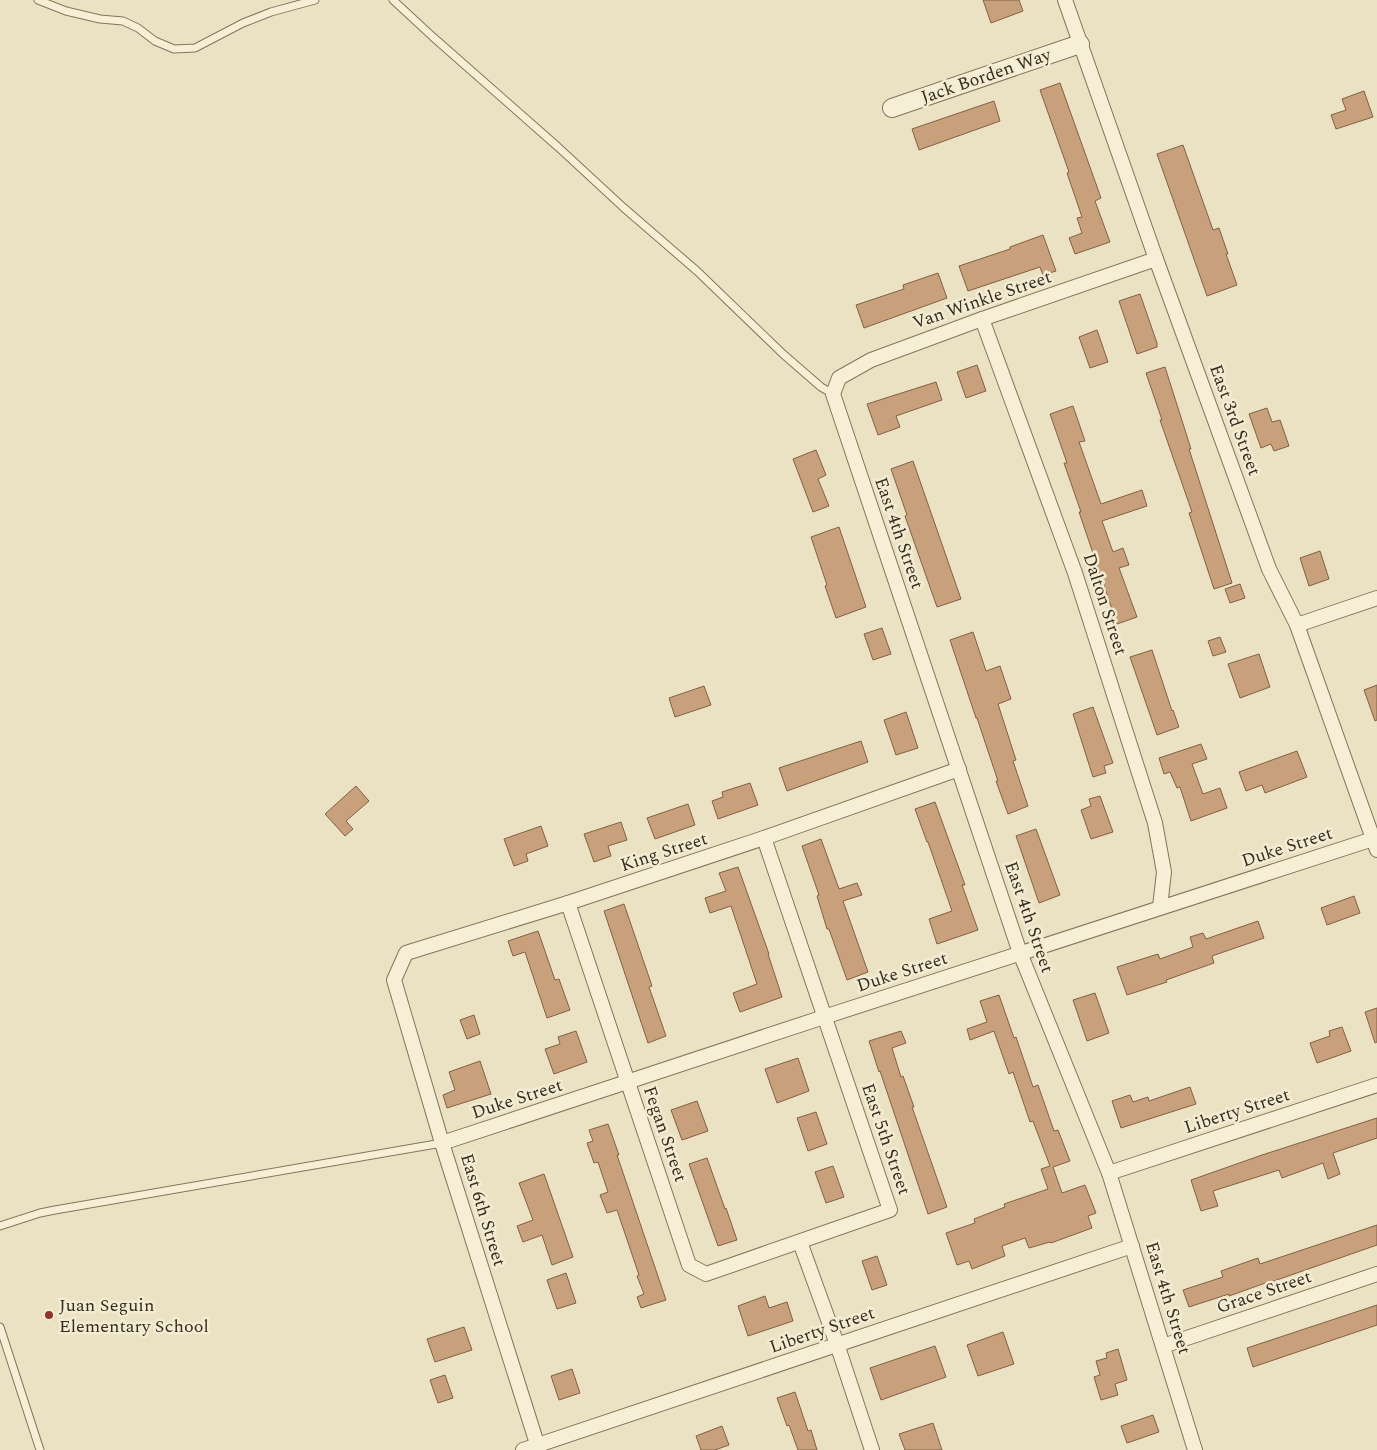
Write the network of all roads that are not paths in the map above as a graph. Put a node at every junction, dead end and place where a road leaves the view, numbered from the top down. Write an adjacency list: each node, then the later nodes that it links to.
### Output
1 (38, 0): 2 (lane)
2 (314, 0)
3 (393, 0): 9 (lane)
4 (1065, 0): 5 (street, East 3rd Street)
5 (1080, 44): 6 (street, Jack Borden Way); 7 (street, East 3rd Street)
6 (892, 108)
7 (1156, 259): 8 (street, Van Winkle Street); 11 (street, East 3rd Street)
8 (982, 318): 9 (street, Van Winkle Street); 16 (street, Dalton Street)
9 (833, 394): 12 (street, East 4th Street)
10 (1377, 598): 11 (street)
11 (1297, 625): 14 (street, East 3rd Street)
12 (959, 769): 13 (street, King Street); 17 (street, East 4th Street)
13 (764, 838): 15 (street, King Street); 19 (street, East 5th Street)
14 (1375, 844): 16 (street, Duke Street)
15 (568, 903): 18 (street, King Street); 20 (street, Fegan Street)
16 (1160, 908): 17 (street, Duke Street)
17 (1020, 953): 19 (street, Duke Street); 23 (street, East 4th Street)
18 (394, 980): 22 (street, East 6th Street)
19 (824, 1017): 20 (street, Duke Street); 25 (street, East 5th Street)
20 (627, 1082): 22 (street, Duke Street); 25 (street, Fegan Street)
21 (1377, 1085): 23 (street, Liberty Street)
22 (442, 1143): 24 (lane); 31 (street, East 6th Street)
23 (1109, 1173): 26 (street, East 4th Street)
24 (0, 1226)
25 (800, 1242): 29 (street)
26 (1132, 1246): 29 (street, Liberty Street); 30 (street, East 4th Street)
27 (1377, 1274): 30 (street, Grace Street)
28 (0, 1327): 32 (lane)
29 (837, 1344): 31 (street, Liberty Street); 34 (street)
30 (1164, 1346): 35 (street, East 4th Street)
31 (538, 1448): 33 (street, Liberty Street)
32 (40, 1450)
33 (523, 1450)
34 (872, 1450)
35 (1195, 1450)

